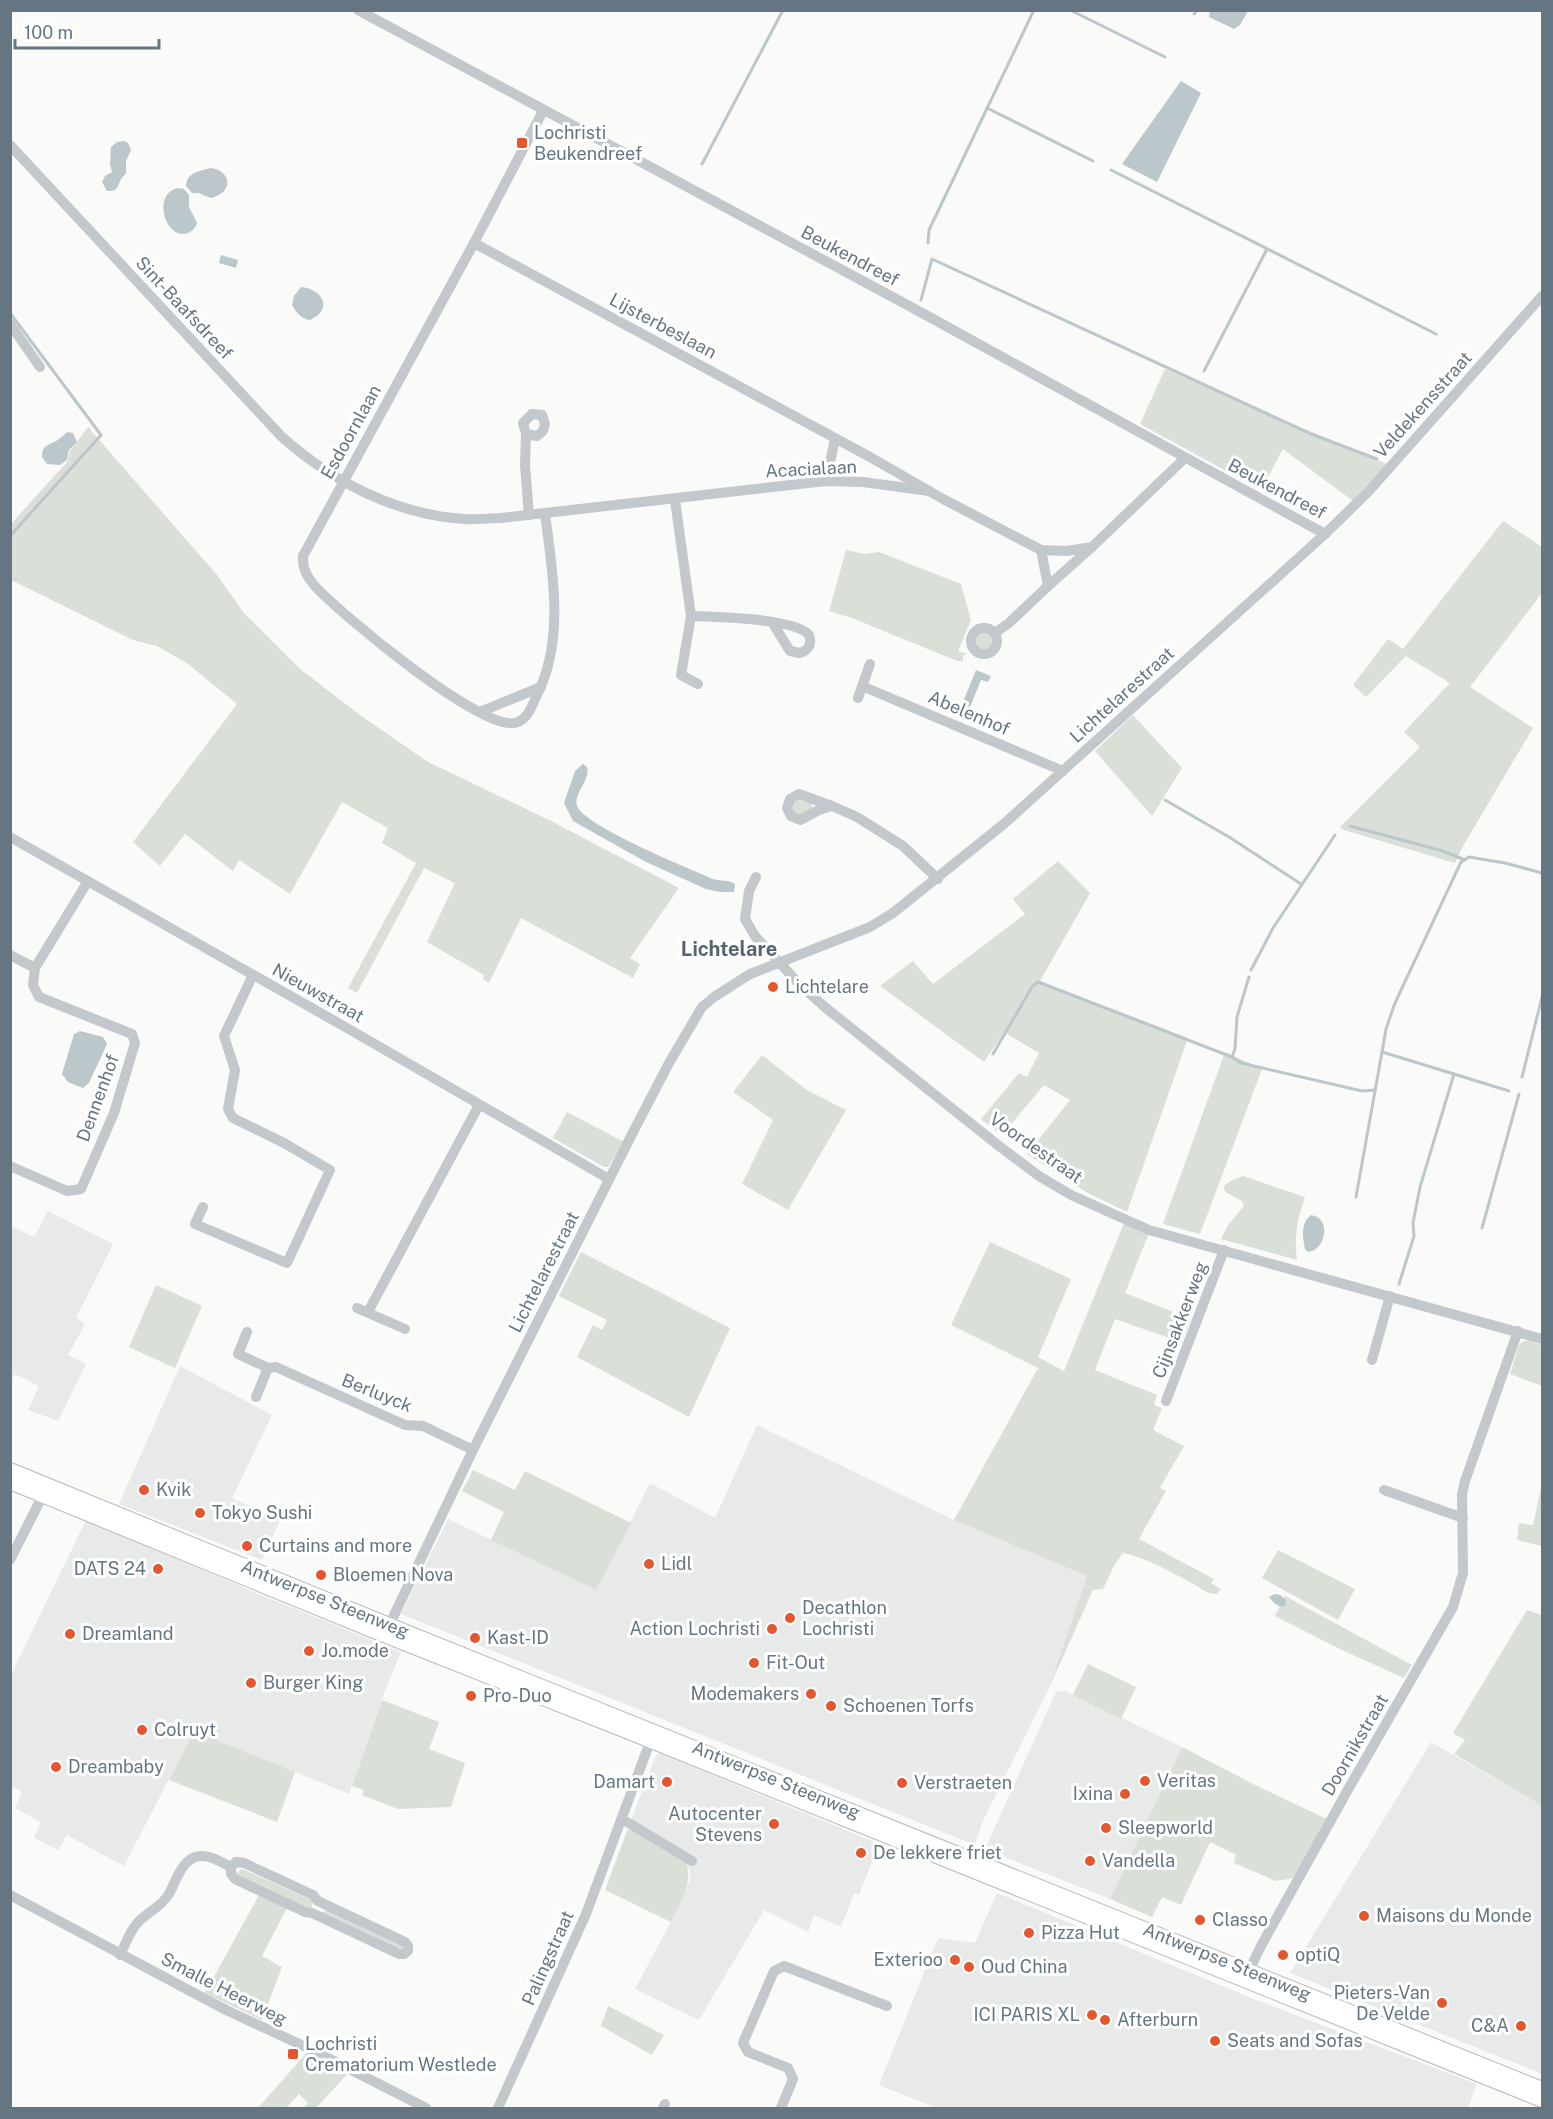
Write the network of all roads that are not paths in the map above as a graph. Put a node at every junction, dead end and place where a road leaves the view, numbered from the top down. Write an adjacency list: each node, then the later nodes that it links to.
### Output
1 (358, 10): 2 (street, Beukendreef)
2 (543, 111): 4 (street, Esdoornlaan); 10 (street, Beukendreef)
3 (10, 145): 11 (street, Sint-Baafsdreef)
4 (474, 243): 9 (street, Lijsterbeslaan); 11 (street, Esdoornlaan)
5 (1542, 296): 17 (street, Veldekensstraat)
6 (10, 324): 7 (street)
7 (40, 367)
8 (526, 434): 16 (street)
9 (835, 439): 12 (street); 13 (street, Lijsterbeslaan)
10 (1185, 458): 17 (street, Beukendreef); 18 (street)
11 (343, 481): 16 (street, Acacialaan); 29 (street, Esdoornlaan)
12 (826, 481): 13 (street, Acacialaan); 14 (street, Acacialaan)
13 (929, 490): 19 (street, Acacialaan)
14 (675, 500): 15 (street, Acacialaan); 21 (street)
15 (545, 514): 16 (street, Acacialaan); 27 (street, Esdoornlaan)
16 (529, 515)
17 (1325, 534): 30 (street, Lichtelarestraat)
18 (1092, 547): 19 (street, Acacialaan); 20 (street)
19 (1041, 550): 20 (street)
20 (1048, 586): 23 (street)
21 (691, 615): 22 (street); 25 (street)
22 (772, 622)
23 (995, 633)
24 (870, 664): 26 (street)
25 (698, 684)
26 (862, 686): 28 (street); 30 (street, Abelenhof)
27 (542, 687): 29 (street); 29 (street, Esdoornlaan)
28 (858, 698)
29 (480, 712)
30 (1063, 771): 34 (street, Lichtelarestraat)
31 (832, 806): 34 (street)
32 (10, 837): 35 (street, Nieuwstraat)
33 (756, 877): 37 (street)
34 (938, 879): 37 (street, Lichtelarestraat)
35 (88, 881): 38 (street); 39 (street, Nieuwstraat)
36 (10, 955): 38 (street)
37 (779, 962): 42 (street, Lichtelarestraat); 44 (street, Voordestraat)
38 (35, 968): 41 (street, Dennenhof)
39 (253, 975): 40 (street, Nieuwstraat); 43 (street)
40 (479, 1105): 42 (street, Nieuwstraat); 46 (street)
41 (10, 1166)
42 (609, 1179): 54 (street, Lichtelarestraat)
43 (202, 1207)
44 (1224, 1250): 45 (street, Voordestraat); 53 (street, Cijnsakkerweg)
45 (1390, 1296): 47 (street, Voordestraat); 50 (street)
46 (405, 1329)
47 (1518, 1331): 49 (street, Voordestraat); 59 (street, Doornikstraat)
48 (247, 1332): 51 (street, Berluyck)
49 (1542, 1339)
50 (1372, 1360)
51 (268, 1368): 52 (street); 54 (street, Berluyck)
52 (256, 1397)
53 (1166, 1401)
54 (473, 1450): 61 (street, Lichtelarestraat)
55 (10, 1470): 57 (main road, Antwerpse Steenweg)
56 (10, 1482): 57 (main road, Antwerpse Steenweg)
57 (45, 1490): 60 (street); 61 (main road, Antwerpse Steenweg)
58 (1384, 1490): 59 (street)
59 (1463, 1518): 70 (street, Doornikstraat)
60 (10, 1560)
61 (387, 1630): 62 (main road, Antwerpse Steenweg)
62 (652, 1736): 63 (street, Palingstraat); 70 (main road, Antwerpse Steenweg)
63 (622, 1819): 64 (street); 75 (street, Palingstraat)
64 (692, 1861)
65 (231, 1867): 67 (street); 68 (street); 69 (street)
66 (10, 1895): 69 (street, Smalle Heerweg)
67 (318, 1901): 68 (street); 68 (street)
68 (312, 1913)
69 (120, 1955): 74 (street, Smalle Heerweg)
70 (1246, 1976): 72 (main road, Antwerpse Steenweg); 73 (main road, Antwerpse Steenweg)
71 (887, 2006): 76 (street)
72 (1542, 2090)
73 (1542, 2100)
74 (426, 2109)
75 (498, 2109)
76 (781, 2109)

